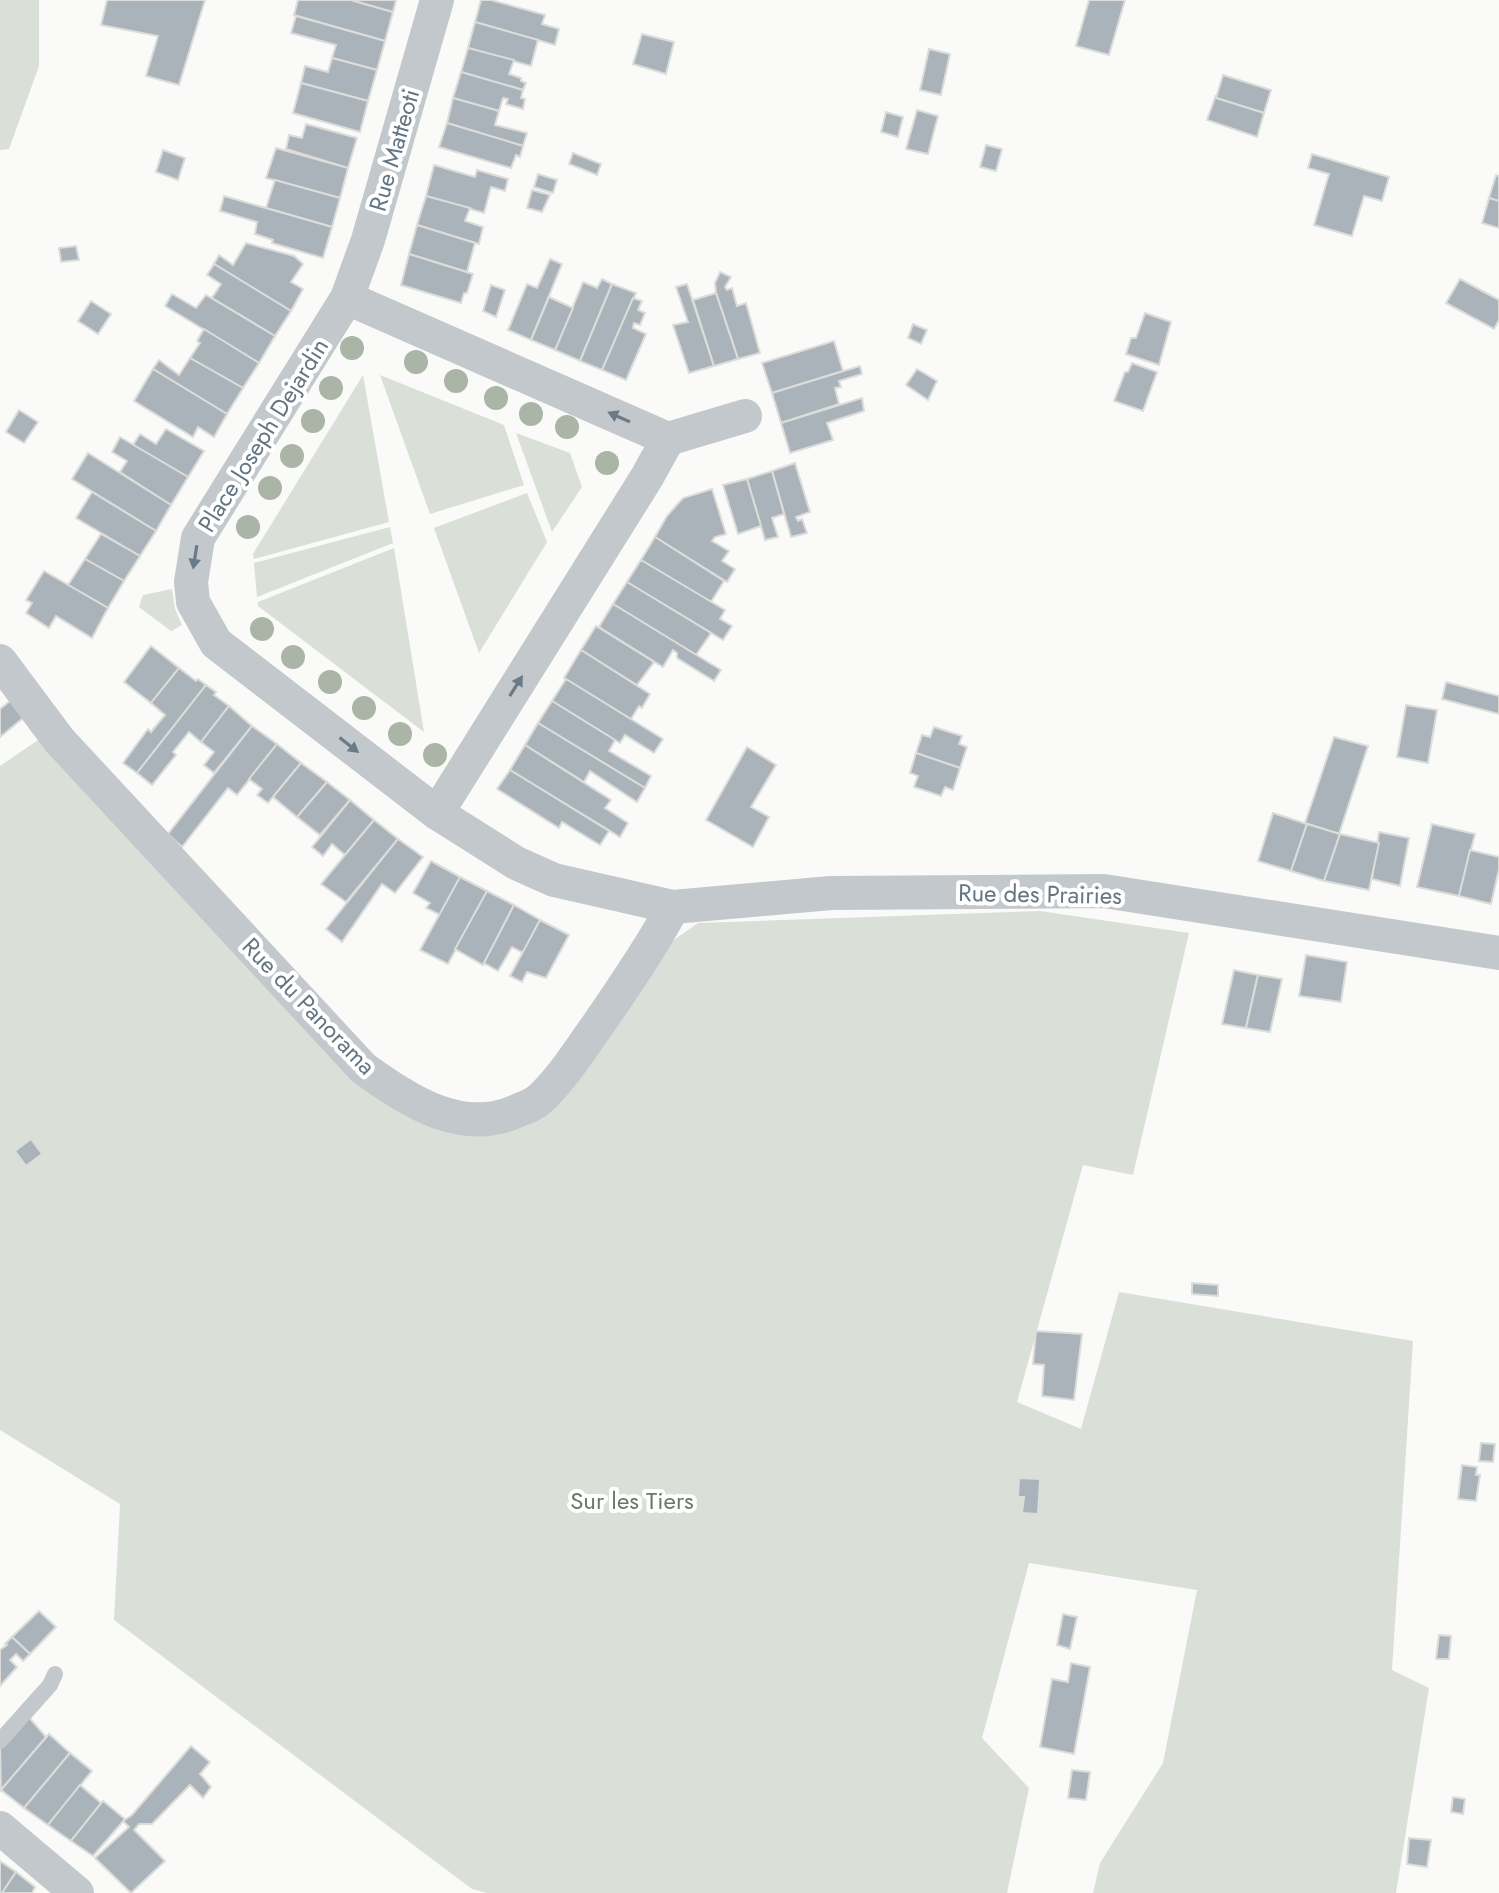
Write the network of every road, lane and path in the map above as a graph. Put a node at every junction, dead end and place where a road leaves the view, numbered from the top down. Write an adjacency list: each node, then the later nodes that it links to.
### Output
1 (437, 0): 2 (street, Rue Matteoti)
2 (347, 298): 4 (street, one-way to 2); 6 (street, Place Joseph Dejardin, one-way to 6)
3 (745, 416): 4 (street)
4 (668, 439): 6 (street, one-way to 4)
5 (0, 661): 7 (street, Rue du Panorama)
6 (437, 813): 7 (street, Place Joseph Dejardin)
7 (673, 907): 8 (street, Rue des Prairies)
8 (1499, 953)
9 (55, 1674): 10 (lane)
10 (0, 1741)
11 (0, 1828): 12 (street)
12 (77, 1893)

